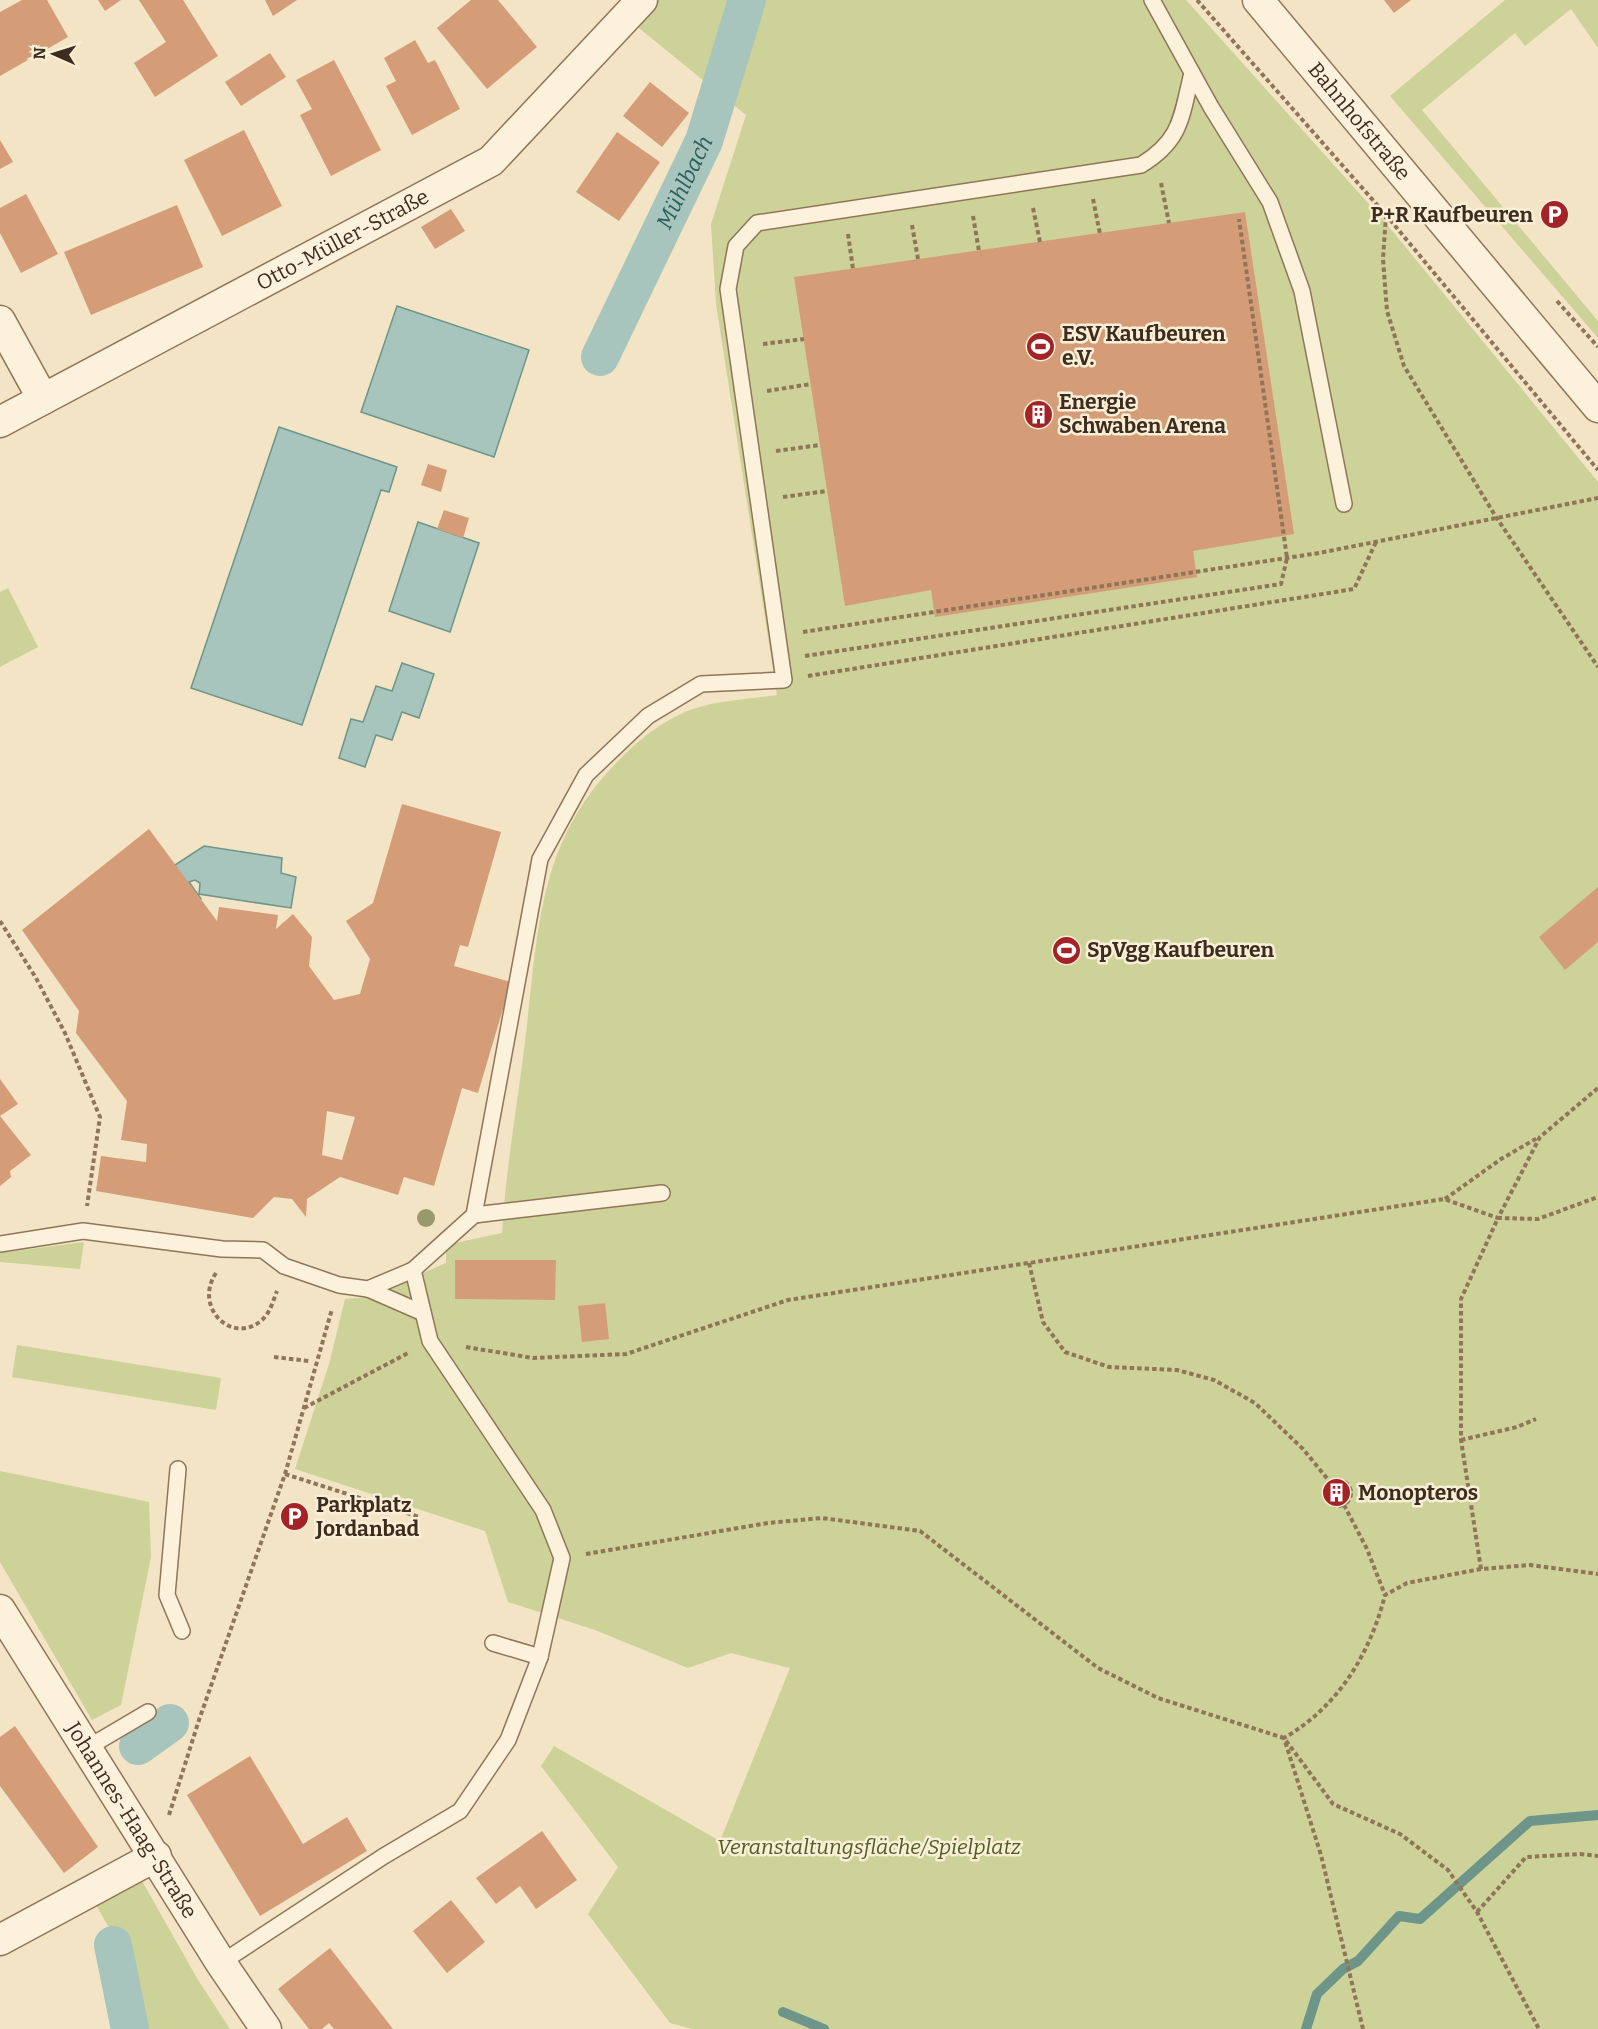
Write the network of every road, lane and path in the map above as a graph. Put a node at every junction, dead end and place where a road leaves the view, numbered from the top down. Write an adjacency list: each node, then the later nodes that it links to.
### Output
1 (642, 0): 25 (street, Otto-Müller-Straße)
2 (1152, 0): 5 (lane)
3 (1197, 0): 10 (path)
4 (1258, 0): 26 (street, Bahnhofstraße)
5 (1192, 73): 34 (lane); 39 (lane)
6 (1161, 180): 13 (path)
7 (1092, 194): 15 (path)
8 (1031, 199): 16 (path)
9 (972, 214): 17 (path)
10 (1386, 215): 30 (path); 35 (path)
11 (1239, 219): 37 (path)
12 (912, 223): 18 (path)
13 (1169, 223)
14 (847, 231): 19 (path)
15 (1100, 234)
16 (1040, 242)
17 (979, 251)
18 (918, 260)
19 (853, 269)
20 (0, 321): 25 (street)
21 (804, 339): 22 (path)
22 (761, 345)
23 (811, 384): 24 (path)
24 (767, 391)
25 (43, 399): 27 (street, Otto-Müller-Straße)
26 (1598, 407)
27 (0, 422)
28 (820, 445): 29 (path)
29 (777, 451)
30 (1598, 470)
31 (827, 491): 32 (path)
32 (785, 497)
33 (1598, 498): 35 (path)
34 (1344, 504)
35 (1496, 517): 36 (path); 40 (path)
36 (1376, 542): 37 (path); 41 (path)
37 (1287, 558): 38 (path); 39 (path)
38 (803, 632)
39 (780, 660): 41 (lane)
40 (1598, 667)
41 (784, 680): 48 (lane)
42 (0, 921): 50 (path)
43 (1598, 1088): 44 (path)
44 (1540, 1137): 47 (path); 49 (path)
45 (662, 1193): 48 (lane)
46 (1598, 1197): 49 (path)
47 (1444, 1199): 49 (path); 52 (path)
48 (474, 1215): 53 (lane)
49 (1498, 1218): 64 (path)
50 (83, 1231): 51 (lane); 55 (lane)
51 (0, 1244)
52 (1029, 1263): 59 (path); 67 (path)
53 (413, 1270): 56 (lane); 58 (lane)
54 (217, 1272): 57 (path)
55 (339, 1285): 56 (lane); 62 (path)
56 (368, 1289): 58 (lane)
57 (278, 1290)
58 (423, 1313): 59 (lane)
59 (430, 1341): 62 (path); 70 (lane)
60 (274, 1357): 61 (path)
61 (309, 1361)
62 (304, 1408): 66 (path)
63 (1536, 1419): 64 (path)
64 (1461, 1440): 71 (path)
65 (178, 1469): 75 (lane)
66 (285, 1474): 69 (path); 81 (path)
67 (1330, 1482): 68 (path); 68 (path)
68 (1344, 1505): 73 (path)
69 (419, 1517)
70 (562, 1557): 77 (lane); 79 (path)
71 (1481, 1569): 72 (path); 73 (path)
72 (1598, 1574)
73 (1385, 1595): 79 (path)
74 (0, 1610): 80 (street, Johannes-Haag-Straße)
75 (182, 1631)
76 (493, 1643): 77 (lane)
77 (540, 1657): 85 (lane)
78 (148, 1712): 80 (lane)
79 (1284, 1738): 83 (path); 87 (path)
80 (87, 1748): 81 (street, Johannes-Haag-Straße)
81 (156, 1856): 84 (street); 85 (street, Johannes-Haag-Straße)
82 (1598, 1856): 83 (path)
83 (1477, 1912): 88 (path)
84 (0, 1940)
85 (221, 1963): 86 (street, Johannes-Haag-Straße)
86 (266, 2029)
87 (1363, 2029)
88 (1539, 2029)

